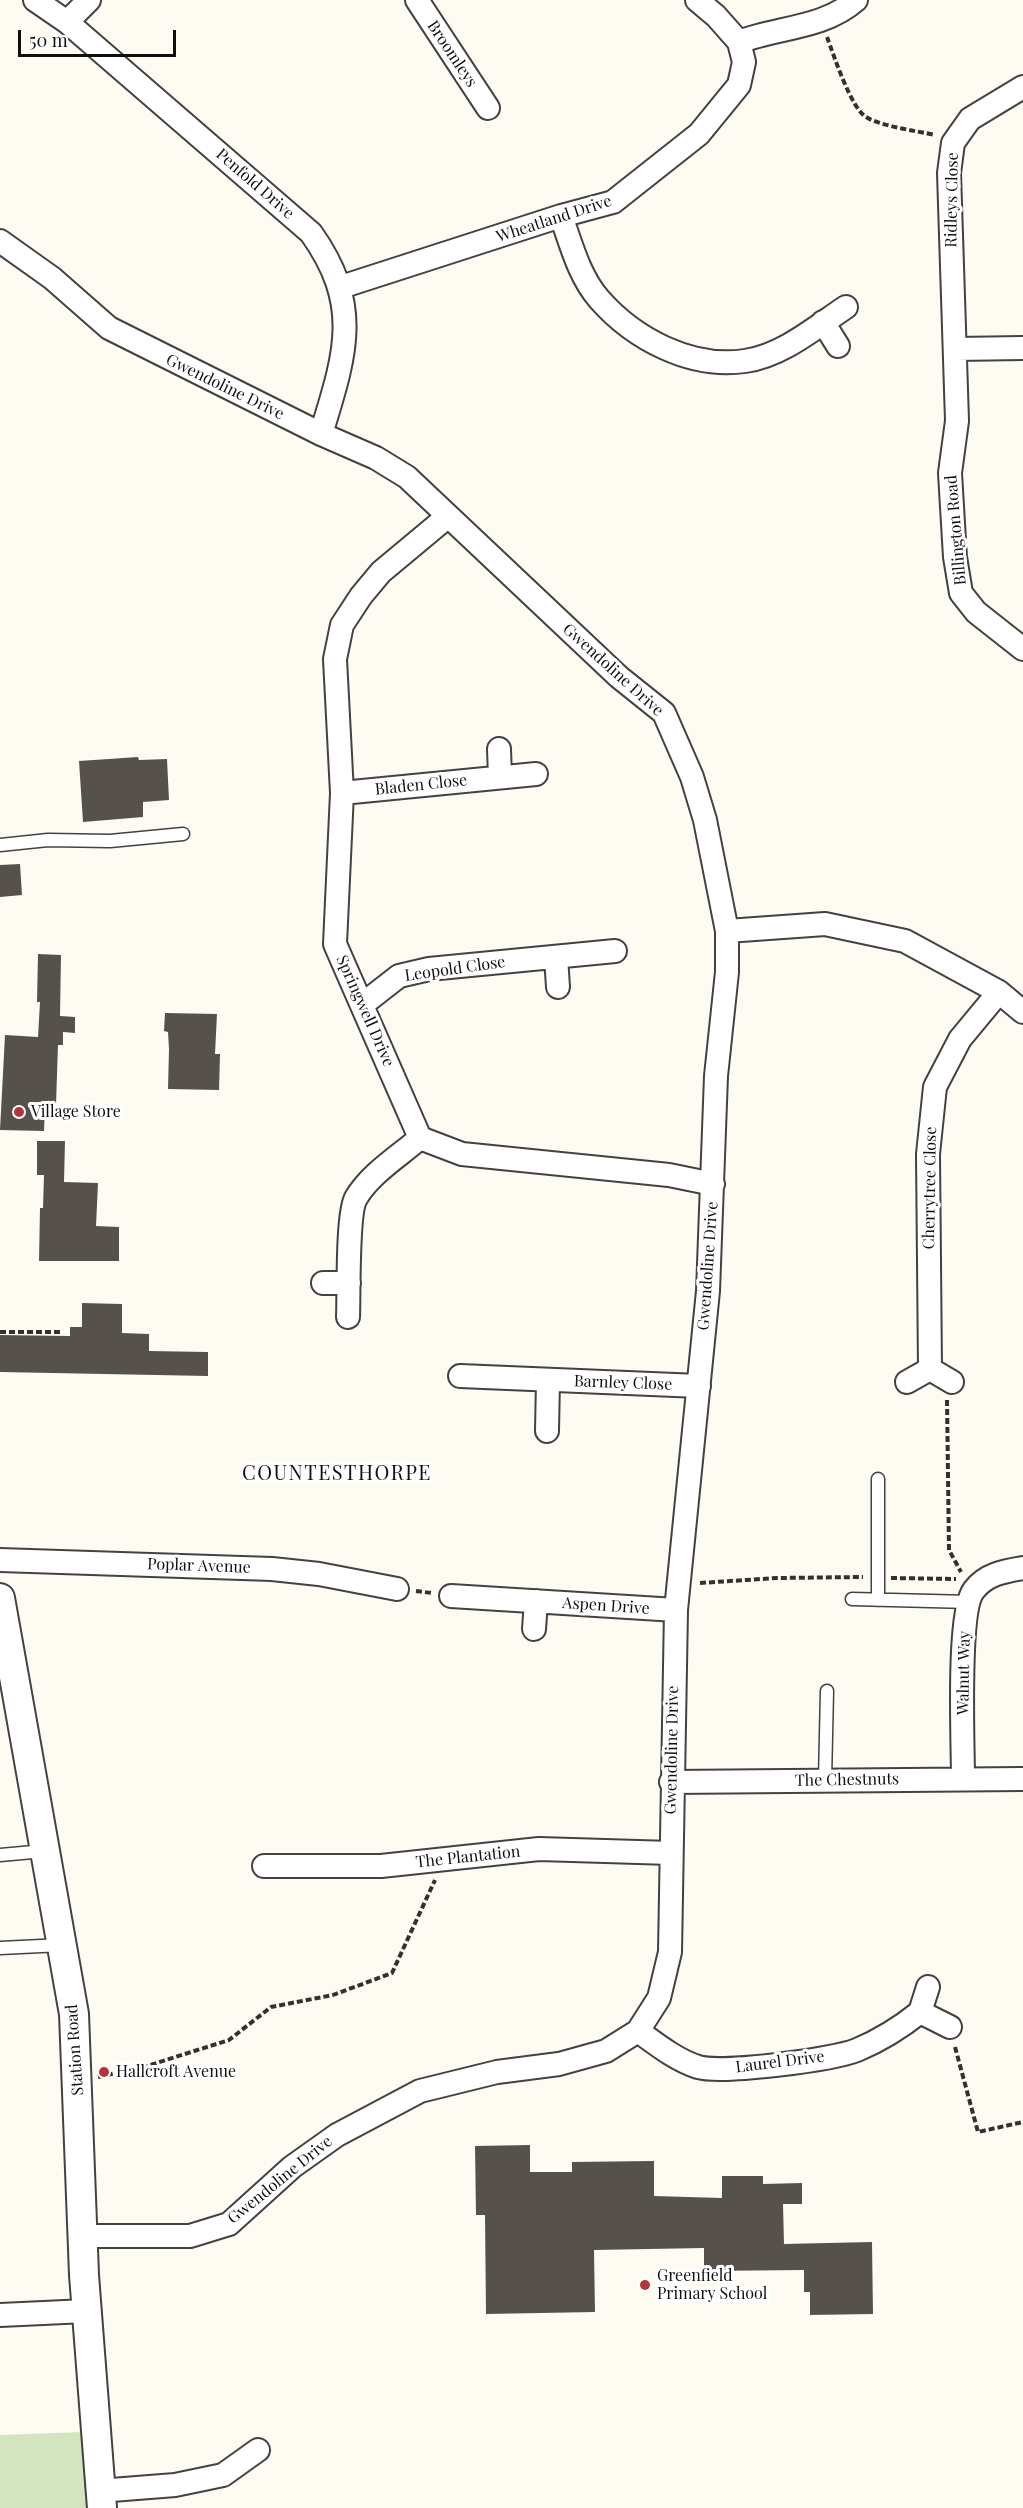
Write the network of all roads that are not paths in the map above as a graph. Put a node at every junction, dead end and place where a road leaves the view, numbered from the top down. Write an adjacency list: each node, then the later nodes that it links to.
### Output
1 (35, 0): 6 (street, Penfold Drive)
2 (89, 0): 6 (street)
3 (417, 0): 9 (street, Broomleys)
4 (697, 0): 7 (street)
5 (856, 0): 7 (street)
6 (67, 22): 12 (street, Penfold Drive)
7 (739, 42): 10 (street, Wheatland Drive)
8 (1023, 87): 17 (street, Ridleys Close)
9 (488, 108)
10 (561, 216): 12 (street, Wheatland Drive); 14 (street)
11 (0, 241): 18 (street, Gwendoline Drive)
12 (341, 287): 18 (street, Penfold Drive)
13 (846, 308): 14 (street)
14 (823, 322): 15 (street)
15 (837, 346)
16 (1023, 348): 17 (street)
17 (956, 349): 20 (street, Billington Road)
18 (321, 435): 19 (street, Gwendoline Drive)
19 (447, 517): 24 (street, Springwell Drive); 27 (street, Gwendoline Drive)
20 (1023, 648)
21 (500, 749): 23 (street)
22 (536, 774): 23 (street, Bladen Close)
23 (500, 777): 24 (street, Bladen Close)
24 (342, 793): 32 (street, Springwell Drive)
25 (183, 834): 26 (lane)
26 (0, 845)
27 (727, 932): 31 (street); 35 (street, Gwendoline Drive)
28 (615, 951): 29 (street, Leopold Close)
29 (556, 957): 30 (street); 32 (street, Leopold Close)
30 (558, 987)
31 (999, 992): 33 (street); 39 (street, Cherrytree Close)
32 (363, 1004): 34 (street, Springwell Drive)
33 (1023, 1012)
34 (420, 1138): 35 (street); 37 (street)
35 (714, 1184): 44 (street, Gwendoline Drive)
36 (323, 1283): 37 (street)
37 (349, 1283): 38 (street)
38 (348, 1317)
39 (930, 1369): 42 (street); 43 (street)
40 (460, 1376): 41 (street, Barnley Close)
41 (548, 1380): 44 (street, Barnley Close); 45 (street)
42 (907, 1382)
43 (952, 1382)
44 (699, 1386): 56 (street, Gwendoline Drive)
45 (547, 1431)
46 (878, 1479): 53 (lane)
47 (0, 1560): 49 (street, Poplar Avenue)
48 (1023, 1568): 55 (street, Walnut Way)
49 (397, 1589)
50 (451, 1596): 54 (street, Aspen Drive)
51 (0, 1598): 63 (street, Station Road)
52 (852, 1599): 53 (lane)
53 (878, 1600): 55 (lane)
54 (536, 1601): 56 (street, Aspen Drive); 57 (street)
55 (970, 1602): 59 (street, Walnut Way)
56 (676, 1610): 62 (street, Gwendoline Drive)
57 (534, 1629)
58 (827, 1691): 61 (lane)
59 (963, 1778): 60 (street, The Chestnuts); 61 (street, The Chestnuts)
60 (1023, 1779)
61 (825, 1780): 62 (street, The Chestnuts)
62 (671, 1782): 64 (street, Gwendoline Drive)
63 (44, 1851): 65 (lane); 67 (street, Station Road)
64 (671, 1853): 66 (street, The Plantation); 72 (street, Gwendoline Drive)
65 (0, 1855)
66 (264, 1866)
67 (62, 1945): 68 (lane); 73 (street, Station Road)
68 (0, 1948)
69 (928, 1987): 70 (street)
70 (920, 2012): 71 (street); 72 (street, Laurel Drive)
71 (950, 2027)
72 (638, 2031): 73 (street, Gwendoline Drive)
73 (82, 2236): 74 (street, Station Road)
74 (86, 2311): 75 (street); 77 (street, Station Road)
75 (0, 2315)
76 (258, 2450): 77 (street)
77 (100, 2499)

